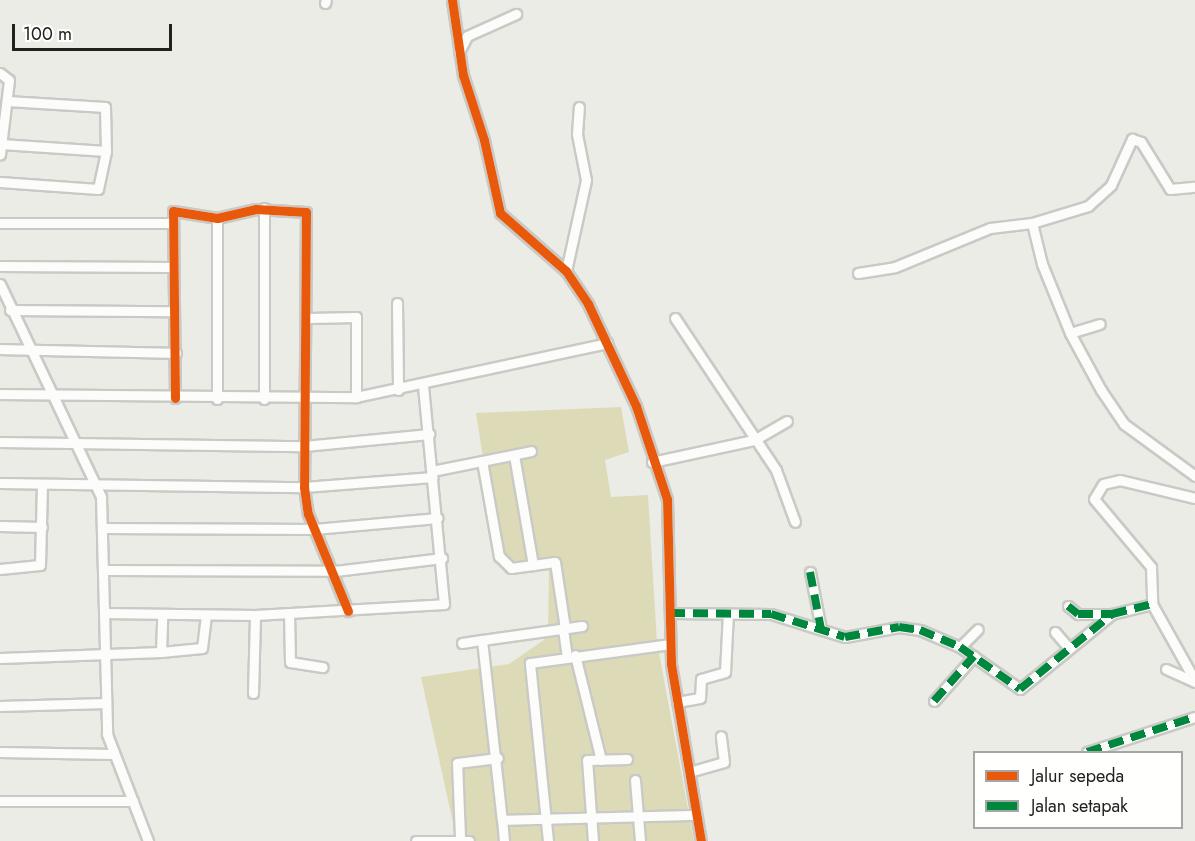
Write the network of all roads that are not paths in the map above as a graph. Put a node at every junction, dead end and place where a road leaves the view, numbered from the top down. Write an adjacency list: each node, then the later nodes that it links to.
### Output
1 (452, 0): 3 (street)
2 (516, 14): 3 (street)
3 (459, 52): 19 (street)
4 (0, 73): 5 (street)
5 (7, 101): 7 (street); 9 (street)
6 (579, 107): 19 (street)
7 (2, 118): 8 (street)
8 (1, 149): 9 (street)
9 (106, 151): 10 (street)
10 (0, 182)
11 (1195, 187): 16 (street)
12 (264, 208): 13 (street); 25 (street); 40 (street)
13 (217, 218): 15 (street); 39 (street)
14 (0, 222): 15 (street)
15 (171, 223): 18 (street)
16 (1032, 223): 20 (street); 28 (street)
17 (0, 266): 18 (street)
18 (172, 267): 24 (street)
19 (566, 271): 29 (street)
20 (858, 273)
21 (0, 284): 23 (street)
22 (397, 303): 34 (street)
23 (10, 310): 24 (street); 31 (street)
24 (173, 311): 32 (street)
25 (309, 318): 37 (street); 41 (street)
26 (675, 318): 44 (street)
27 (1100, 324): 28 (street)
28 (1070, 333): 53 (street)
29 (607, 343): 33 (street); 51 (street)
30 (0, 350): 31 (street)
31 (36, 352): 32 (street); 36 (street)
32 (176, 353): 38 (street)
33 (423, 386): 34 (street); 43 (street)
34 (398, 390): 37 (street)
35 (0, 393): 36 (street)
36 (55, 394): 38 (street); 46 (street)
37 (356, 397): 41 (street)
38 (175, 398): 39 (street)
39 (217, 399): 40 (street)
40 (264, 399): 41 (street)
41 (307, 400): 47 (street)
42 (787, 421): 44 (street)
43 (429, 434): 47 (street); 52 (street)
44 (754, 440): 51 (street); 60 (street)
45 (0, 442): 46 (street)
46 (78, 443): 47 (street); 56 (street)
47 (304, 446): 57 (street)
48 (531, 452): 49 (street)
49 (514, 455): 50 (street); 66 (street)
50 (482, 461): 52 (street); 66 (street)
51 (652, 462): 76 (street)
52 (433, 474): 57 (street); 59 (street)
53 (1195, 476)
54 (0, 483): 55 (street)
55 (42, 484): 56 (street); 62 (street)
56 (97, 485): 57 (street); 63 (street)
57 (304, 487): 64 (street)
58 (1195, 498): 71 (street)
59 (438, 518): 64 (street); 65 (street)
60 (795, 522)
61 (0, 526): 62 (street)
62 (42, 527): 67 (street)
63 (103, 528): 64 (street); 68 (street)
64 (314, 529): 69 (street)
65 (442, 558): 69 (street); 73 (street)
66 (533, 565): 83 (street)
67 (0, 568)
68 (105, 570): 69 (street); 74 (street)
69 (335, 570): 73 (street)
70 (810, 572): 84 (street)
71 (1152, 604): 79 (street); 99 (street)
72 (1068, 606): 79 (street)
73 (348, 611): 75 (street)
74 (104, 613): 78 (street); 93 (street)
75 (289, 613): 81 (street); 97 (street)
76 (670, 613): 77 (street); 89 (street)
77 (728, 613): 84 (street); 102 (street)
78 (162, 614): 80 (street); 92 (street)
79 (1112, 614): 91 (street)
80 (206, 615): 81 (street); 92 (street)
81 (255, 615): 100 (street)
82 (582, 626): 83 (street)
83 (564, 629): 87 (street); 94 (street)
84 (821, 629): 90 (street)
85 (978, 629): 90 (street)
86 (1055, 632): 91 (street)
87 (482, 640): 88 (street); 110 (street)
88 (462, 643)
89 (670, 644): 94 (street); 102 (street)
90 (960, 647): 95 (street)
91 (1068, 647): 95 (street)
92 (161, 652): 93 (street)
93 (104, 655): 96 (street); 103 (street)
94 (571, 656): 112 (street); 120 (street)
95 (974, 656): 101 (street)
96 (0, 658)
97 (323, 667)
98 (1166, 669): 99 (street)
99 (1195, 681)
100 (253, 693)
101 (934, 701)
102 (677, 702): 113 (street)
103 (105, 703): 104 (street); 109 (street)
104 (0, 706)
105 (1195, 717): 107 (street)
106 (721, 736): 113 (street)
107 (1093, 751)
108 (0, 752): 109 (street)
109 (112, 754): 116 (street)
110 (498, 758): 121 (street); 122 (street)
111 (627, 759): 112 (street)
112 (602, 760): 118 (street)
113 (689, 772): 117 (street)
114 (635, 780): 119 (street)
115 (0, 801): 116 (street)
116 (133, 801): 123 (street)
117 (695, 814): 119 (street); 129 (street)
118 (592, 816): 119 (street); 120 (street); 127 (street)
119 (638, 816): 128 (street)
120 (546, 817): 121 (street); 126 (street)
121 (502, 820): 125 (street)
122 (465, 839): 124 (street)
123 (148, 841)
124 (416, 841)
125 (504, 841)
126 (548, 841)
127 (593, 841)
128 (640, 841)
129 (701, 841)

